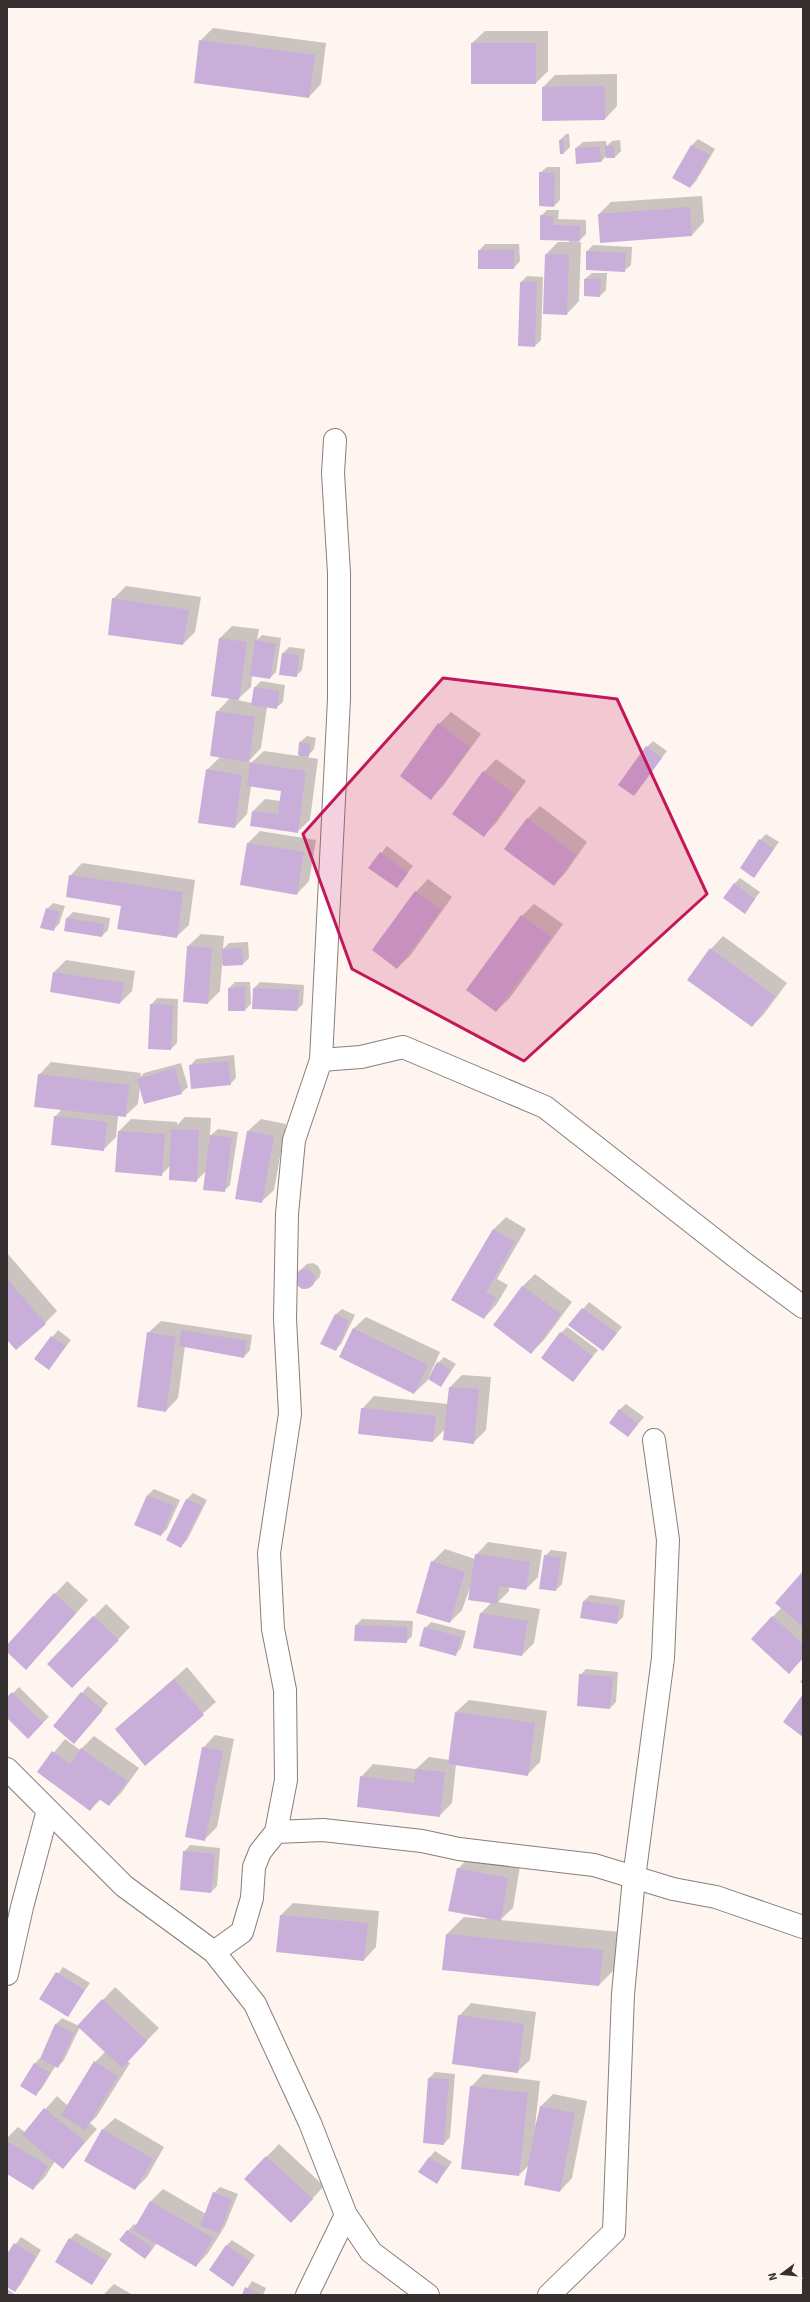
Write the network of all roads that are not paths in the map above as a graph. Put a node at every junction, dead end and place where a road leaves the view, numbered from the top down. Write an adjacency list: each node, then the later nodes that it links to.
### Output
1 (335, 440): 2 (street)
2 (321, 1060): 3 (street); 7 (street)
3 (803, 1307)
4 (654, 1440): 8 (street)
5 (7, 1769): 6 (street)
6 (48, 1810): 10 (street); 11 (street)
7 (276, 1832): 8 (street); 10 (street)
8 (634, 1878): 9 (street); 15 (street)
9 (803, 1927)
10 (214, 1952): 12 (street)
11 (7, 1974)
12 (346, 2215): 13 (street); 14 (street)
13 (307, 2295)
14 (428, 2295)
15 (549, 2295)

